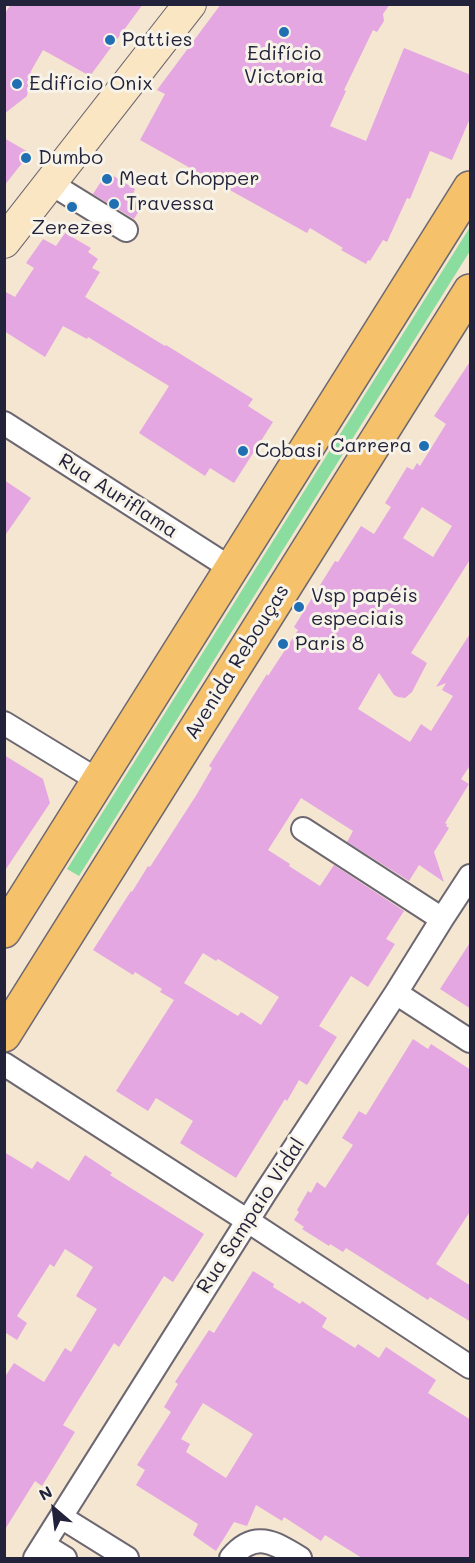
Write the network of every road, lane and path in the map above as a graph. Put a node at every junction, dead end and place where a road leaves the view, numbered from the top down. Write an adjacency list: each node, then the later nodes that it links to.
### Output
1 (190, 4): 2 (main road)
2 (50, 183): 4 (street); 5 (main road)
3 (471, 188): 8 (main road)
4 (126, 230)
5 (6, 238)
6 (471, 291): 16 (main road, Avenida Rebouças)
7 (4, 423): 8 (street, Rua Auriflama)
8 (232, 569): 10 (main road)
9 (4, 723): 10 (street)
10 (99, 781): 14 (main road)
11 (303, 829): 13 (street)
12 (471, 876): 13 (street, Rua Sampaio Vidal)
13 (442, 919): 15 (street, Rua Sampaio Vidal)
14 (4, 932)
15 (396, 993): 17 (street); 19 (street, Rua Sampaio Vidal)
16 (4, 1035)
17 (471, 1041)
18 (4, 1064): 19 (street)
19 (248, 1221): 20 (street); 21 (street, Rua Sampaio Vidal)
20 (471, 1367)
21 (61, 1517): 22 (street, Rua Sampaio Vidal); 24 (street)
22 (40, 1552): 23 (street)
23 (65, 1558)
24 (127, 1558)
25 (231, 1558): 26 (street)
26 (300, 1558)

